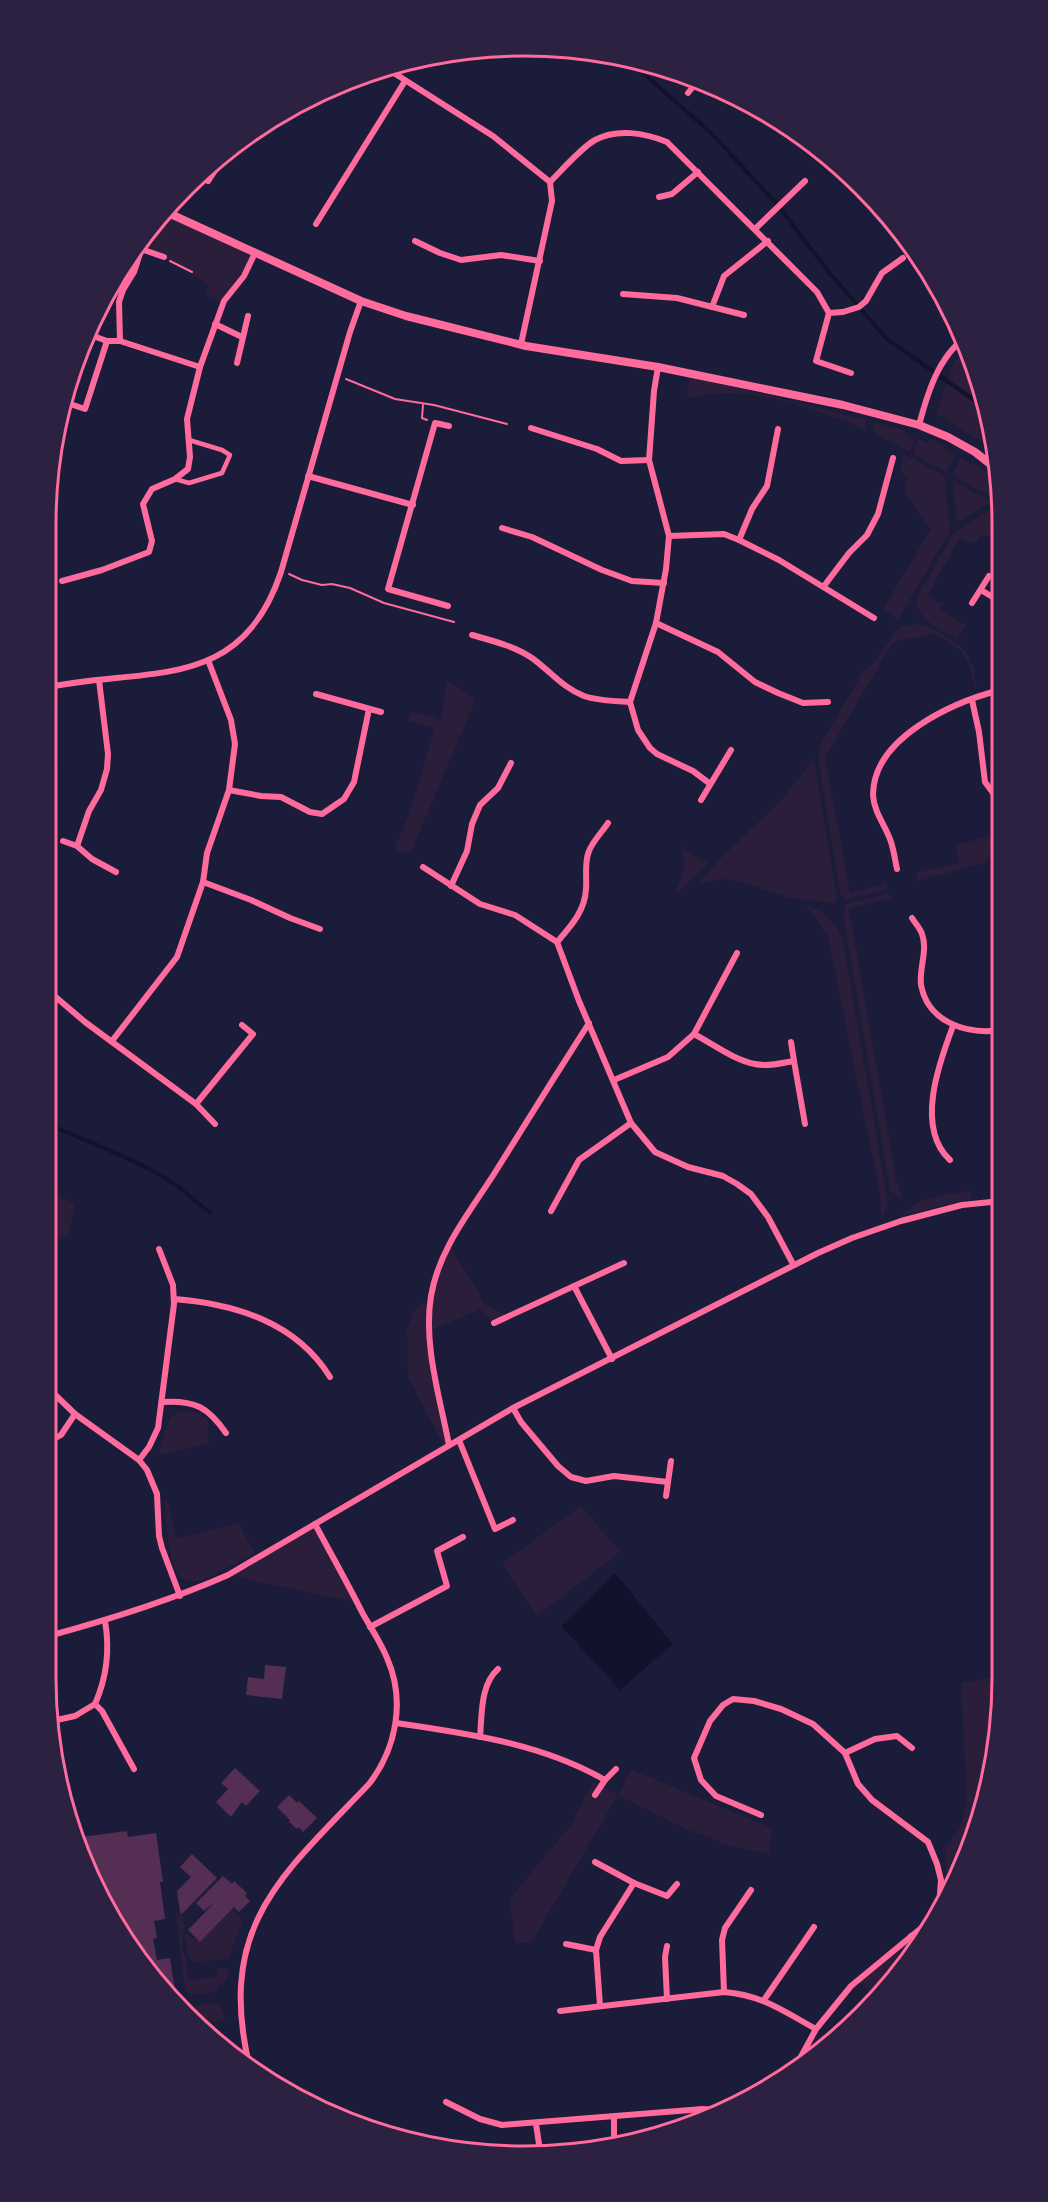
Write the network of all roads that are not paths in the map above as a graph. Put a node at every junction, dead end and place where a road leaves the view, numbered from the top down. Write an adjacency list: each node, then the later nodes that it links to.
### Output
1 (394, 74): 2 (street)
2 (405, 81): 9 (street); 12 (street)
3 (693, 87): 4 (street)
4 (688, 93)
5 (698, 172): 9 (street); 10 (street); 13 (street)
6 (212, 175): 7 (street)
7 (208, 181)
8 (805, 181): 13 (street)
9 (550, 182): 21 (street)
10 (660, 197)
11 (172, 215): 17 (street)
12 (316, 224)
13 (755, 228): 15 (street)
14 (415, 241): 21 (street)
15 (768, 241): 24 (street); 25 (street)
16 (144, 250): 18 (street)
17 (255, 253): 23 (street); 28 (street)
18 (164, 257)
19 (138, 258): 32 (street)
20 (903, 258): 25 (street)
21 (540, 261): 33 (street)
22 (623, 294): 24 (street)
23 (361, 301): 33 (street); 48 (street)
24 (712, 307): 26 (street)
25 (829, 313): 38 (street)
26 (744, 315)
27 (248, 316): 30 (street)
28 (215, 324): 30 (street); 36 (street)
29 (95, 337): 31 (street)
30 (242, 337): 35 (street)
31 (107, 341): 32 (street); 39 (street)
32 (120, 341): 36 (street)
33 (521, 344): 37 (street)
34 (957, 344): 40 (street)
35 (237, 363)
36 (200, 367): 44 (street)
37 (658, 367): 40 (street); 46 (street)
38 (852, 373)
39 (70, 404)
40 (919, 425): 47 (street)
41 (449, 426): 50 (street)
42 (531, 428): 46 (street)
43 (778, 429): 53 (street)
44 (189, 440): 49 (street); 49 (street)
45 (892, 458): 57 (street)
46 (649, 460): 52 (street)
47 (988, 462)
48 (308, 476): 50 (street); 65 (street)
49 (176, 479): 55 (street)
50 (413, 505): 61 (street)
51 (502, 528): 56 (street)
52 (669, 536): 53 (street); 56 (street)
53 (739, 540): 57 (street)
54 (989, 576): 58 (street)
55 (62, 581)
56 (664, 583): 63 (street)
57 (824, 586): 62 (street)
58 (981, 590): 59 (street); 60 (street)
59 (992, 597)
60 (972, 603)
61 (448, 606)
62 (874, 618)
63 (656, 623): 71 (street); 72 (street)
64 (472, 635): 71 (street)
65 (208, 660): 66 (street); 78 (street)
66 (99, 680): 67 (street); 83 (street)
67 (56, 686)
68 (992, 693): 70 (street)
69 (316, 694): 73 (street)
70 (972, 700): 79 (street); 85 (street)
71 (630, 702): 77 (street)
72 (828, 702)
73 (369, 709): 74 (street); 78 (street)
74 (381, 712)
75 (731, 750): 77 (street)
76 (511, 763): 88 (street)
77 (709, 783): 80 (street)
78 (229, 790): 87 (street)
79 (992, 791)
80 (701, 800)
81 (608, 823): 91 (street)
82 (63, 841): 83 (street)
83 (77, 846): 86 (street)
84 (423, 867): 88 (street)
85 (897, 869)
86 (116, 872)
87 (203, 882): 90 (street); 99 (street)
88 (451, 886): 91 (street)
89 (912, 918): 96 (street)
90 (320, 929)
91 (557, 942): 94 (street)
92 (737, 953): 98 (street)
93 (56, 997): 99 (street)
94 (589, 1023): 102 (street); 125 (street)
95 (242, 1025): 103 (street)
96 (953, 1026): 97 (street); 107 (street)
97 (992, 1031)
98 (694, 1034): 101 (street); 102 (street)
99 (112, 1041): 103 (street)
100 (791, 1042): 101 (street)
101 (794, 1061): 106 (street)
102 (614, 1080): 104 (street)
103 (196, 1104): 105 (street)
104 (631, 1123): 109 (street); 112 (street)
105 (215, 1124)
106 (805, 1124)
107 (950, 1160)
108 (992, 1202): 112 (street)
109 (550, 1211)
110 (159, 1249): 114 (street)
111 (624, 1263): 113 (street)
112 (793, 1264): 116 (street)
113 (574, 1286): 115 (street); 116 (street)
114 (174, 1299): 117 (street); 119 (street)
115 (494, 1323)
116 (612, 1359): 120 (street)
117 (330, 1377)
118 (56, 1396): 121 (street)
119 (162, 1402): 122 (street); 126 (street)
120 (513, 1408): 124 (street); 128 (street)
121 (75, 1414): 123 (street); 126 (street)
122 (226, 1433)
123 (56, 1438)
124 (459, 1440): 125 (street); 130 (street)
125 (449, 1445): 131 (street)
126 (139, 1460): 133 (street)
127 (671, 1461): 128 (street)
128 (668, 1482): 129 (street)
129 (666, 1496)
130 (513, 1520)
131 (315, 1524): 133 (street); 135 (street)
132 (463, 1537): 135 (street)
133 (180, 1596): 134 (street)
134 (105, 1621): 136 (street); 138 (street)
135 (370, 1627): 140 (street)
136 (56, 1634)
137 (498, 1669): 141 (street)
138 (95, 1704): 139 (street); 144 (street)
139 (58, 1720)
140 (396, 1722): 141 (street); 168 (street)
141 (480, 1737): 146 (street)
142 (912, 1748): 143 (street)
143 (845, 1754): 148 (street); 153 (street)
144 (134, 1769)
145 (616, 1769): 146 (street)
146 (604, 1780): 147 (street)
147 (595, 1795)
148 (761, 1815)
149 (595, 1862): 150 (street)
150 (634, 1883): 151 (street); 160 (street)
151 (677, 1884)
152 (751, 1890): 161 (street)
153 (940, 1893)
154 (814, 1927): 163 (street)
155 (919, 1929): 156 (street)
156 (911, 1936): 157 (street); 166 (street)
157 (914, 1938)
158 (566, 1944): 160 (street)
159 (667, 1946): 162 (street)
160 (596, 1950): 164 (street)
161 (724, 1992): 162 (street); 163 (street)
162 (667, 1999): 164 (street)
163 (764, 2000): 166 (street)
164 (600, 2006): 165 (street)
165 (560, 2011)
166 (816, 2029): 167 (street)
167 (802, 2055)
168 (247, 2056)
169 (446, 2102): 172 (street)
170 (707, 2109): 171 (street)
171 (614, 2117): 172 (street); 173 (street)
172 (536, 2124): 174 (street)
173 (614, 2137)
174 (539, 2146)

